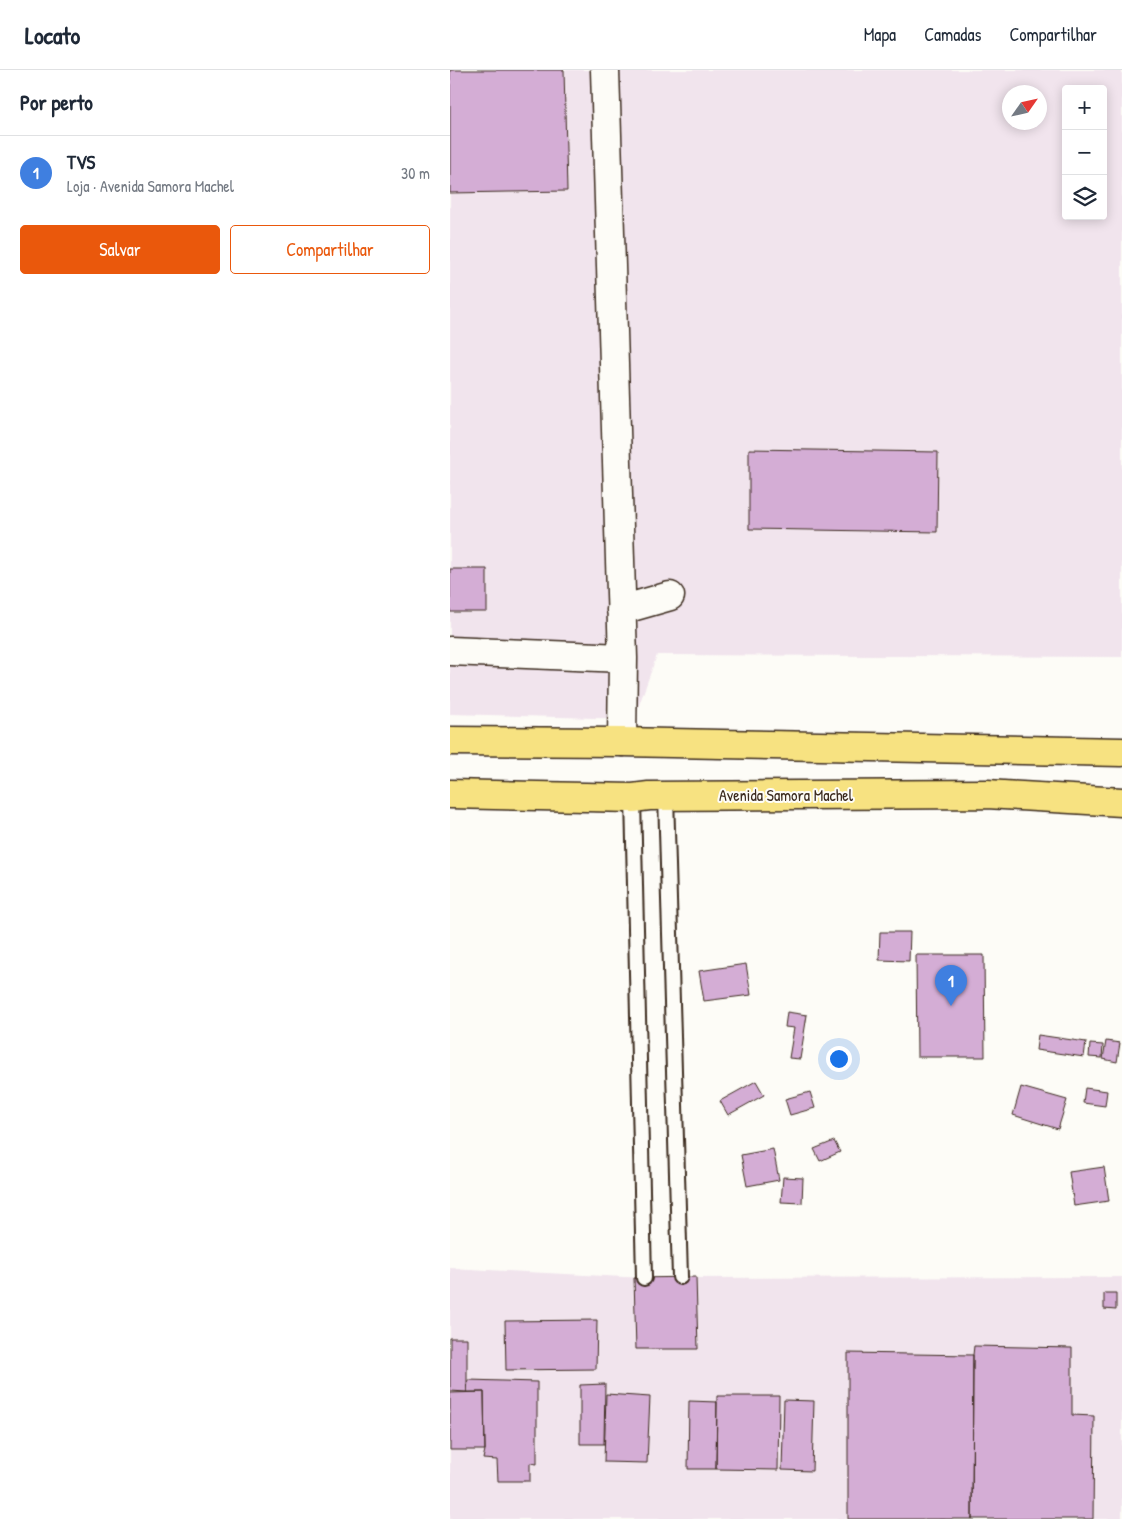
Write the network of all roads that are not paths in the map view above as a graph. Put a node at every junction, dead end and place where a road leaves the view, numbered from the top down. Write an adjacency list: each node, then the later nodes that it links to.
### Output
1 (605, 70): 3 (street)
2 (670, 596): 3 (street)
3 (621, 610): 5 (street)
4 (450, 651): 5 (street)
5 (623, 658): 7 (street)
6 (450, 741): 7 (highway)
7 (622, 742): 8 (highway)
8 (1122, 752)
9 (450, 794): 11 (highway, Avenida Samora Machel)
10 (666, 796): 11 (highway, Avenida Samora Machel); 12 (highway, Avenida Samora Machel); 13 (lane)
11 (634, 798): 14 (lane)
12 (1122, 802)
13 (680, 1277)
14 (644, 1278)

